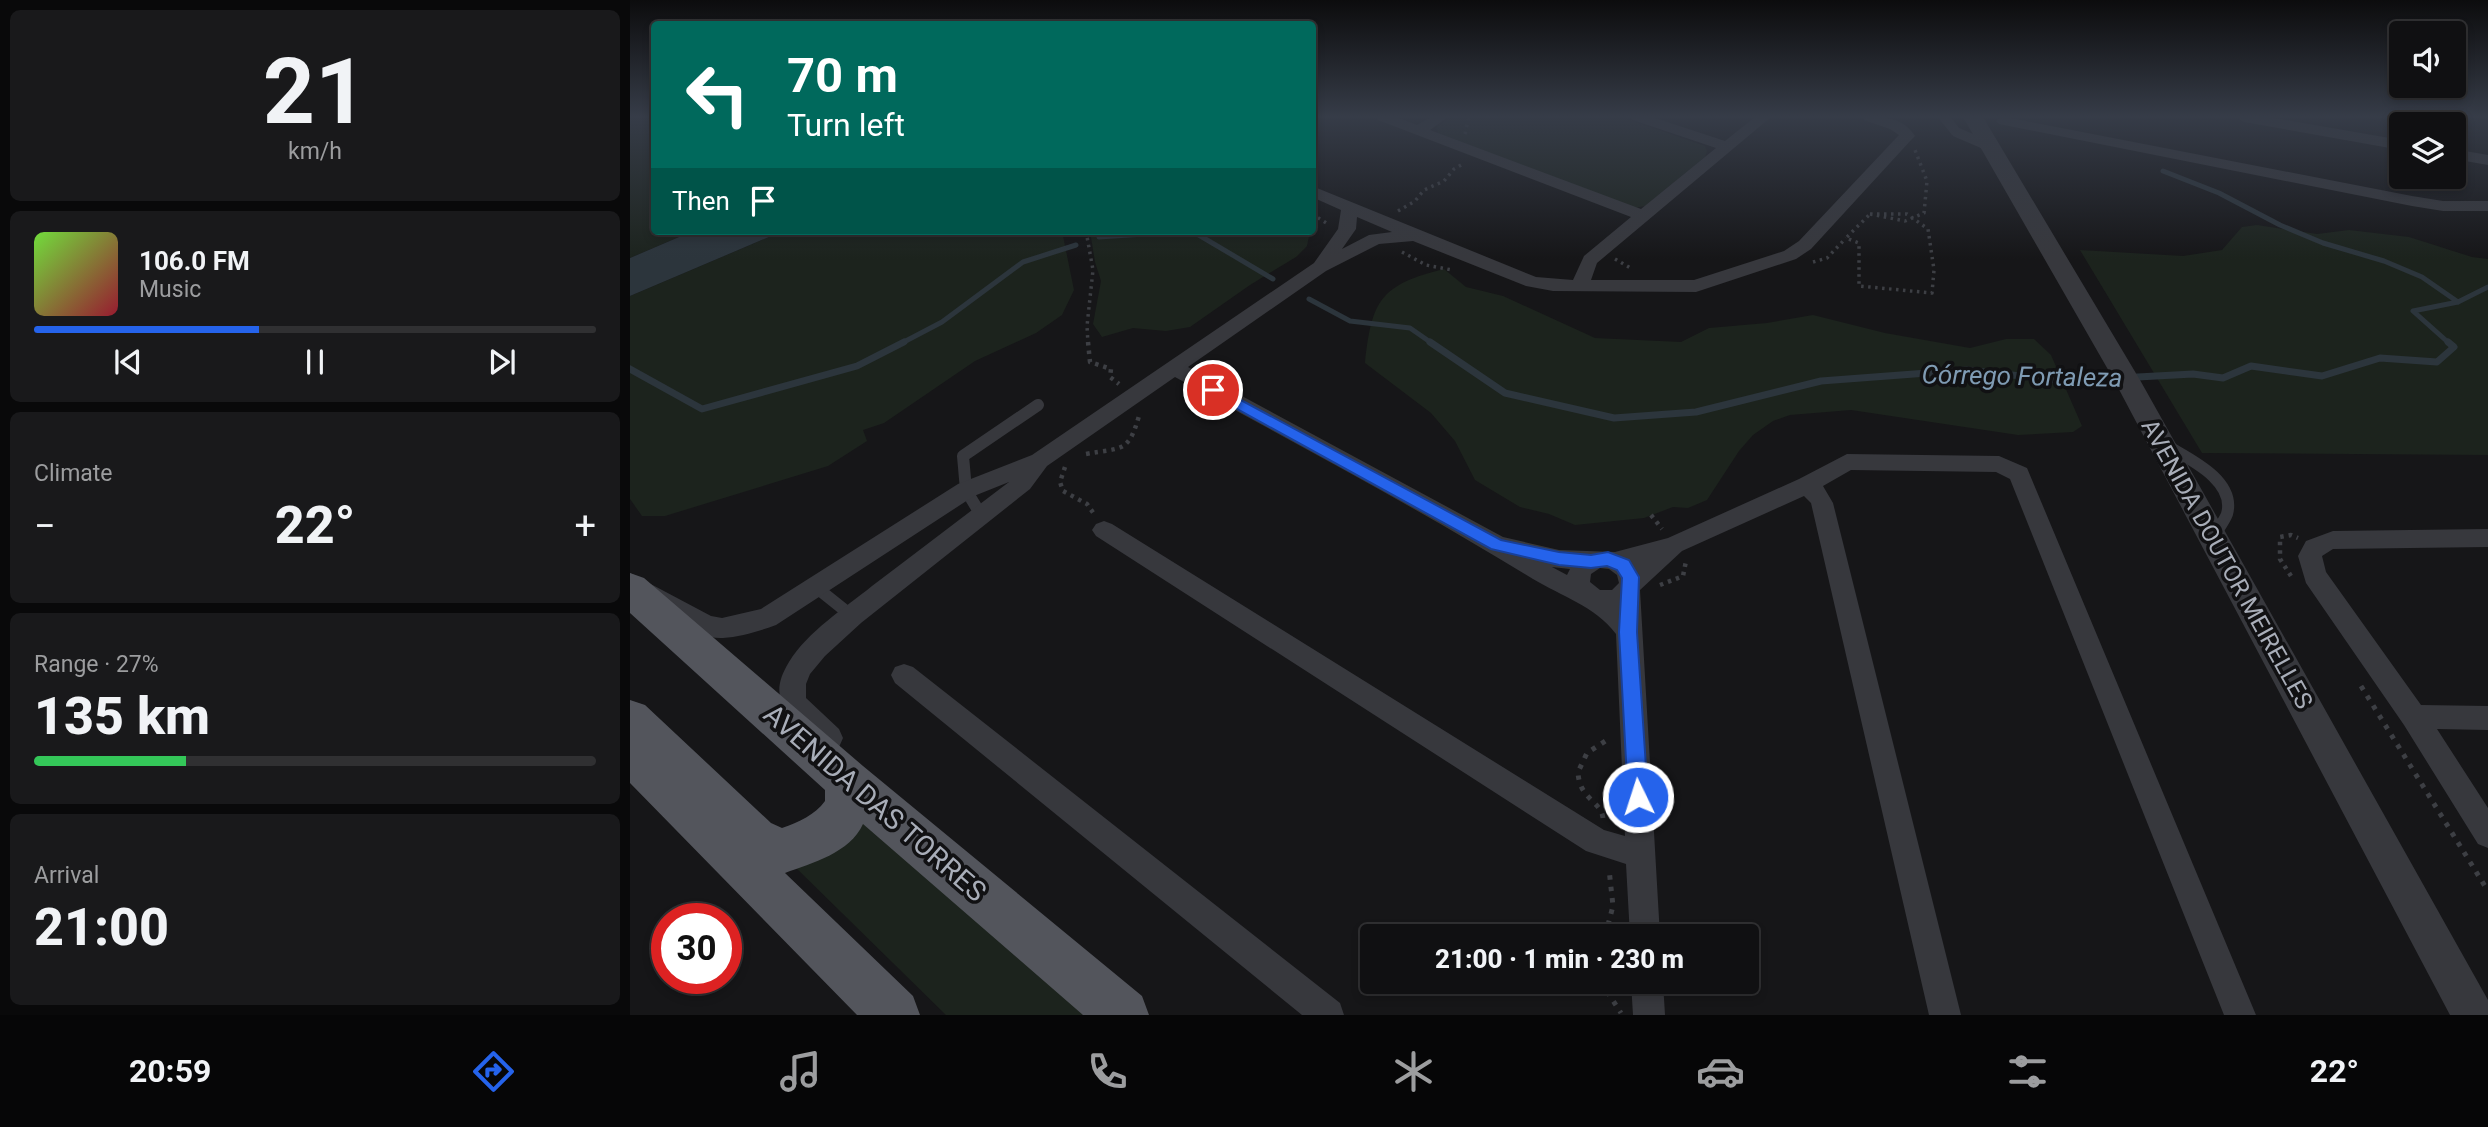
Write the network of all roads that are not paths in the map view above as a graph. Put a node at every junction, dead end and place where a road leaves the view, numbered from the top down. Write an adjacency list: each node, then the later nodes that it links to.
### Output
1 (1509, 164): 9 (street)
2 (1706, 164): 9 (street)
3 (1880, 164): 12 (street)
4 (2011, 164): 48 (street, AVENIDA DOUTOR MEIRELLES)
5 (2204, 164): 7 (street)
6 (1316, 193): 8 (street)
7 (2488, 205)
8 (1350, 208): 10 (street); 11 (street)
9 (1643, 216): 12 (street)
10 (1415, 235): 11 (street); 12 (street)
11 (1320, 267): 13 (street)
12 (1581, 285)
13 (1174, 368): 15 (street); 21 (street)
14 (1038, 405): 17 (lane)
15 (1040, 460): 17 (street); 18 (street)
16 (1807, 485): 22 (street); 46 (street); 47 (street)
17 (966, 490): 18 (lane); 27 (street)
18 (981, 515): 30 (street)
19 (1104, 530): 39 (street)
20 (2488, 538): 33 (street)
21 (1497, 545): 23 (street); 29 (street)
22 (1674, 545): 24 (street); 26 (street)
23 (1591, 561): 24 (street); 29 (street)
24 (1616, 561): 26 (street)
25 (630, 583): 27 (street)
26 (1629, 587): 29 (street); 31 (street)
27 (817, 588): 30 (lane)
28 (630, 589): 37 (main road, AVENIDA DAS TORRES)
29 (1592, 598): 31 (street)
30 (852, 615): 37 (street)
31 (1628, 632): 39 (street)
32 (904, 674): 44 (street)
33 (2414, 717): 34 (street); 38 (street)
34 (2488, 718)
35 (630, 719): 37 (main road)
36 (630, 753): 42 (main road)
37 (847, 781): 43 (main road, AVENIDA DAS TORRES)
38 (2488, 834)
39 (1641, 853): 40 (street)
40 (1644, 924)
41 (1648, 994): 45 (street)
42 (894, 1015)
43 (1123, 1015)
44 (1328, 1015)
45 (1649, 1015)
46 (1945, 1015)
47 (2240, 1015)
48 (2473, 1015)

